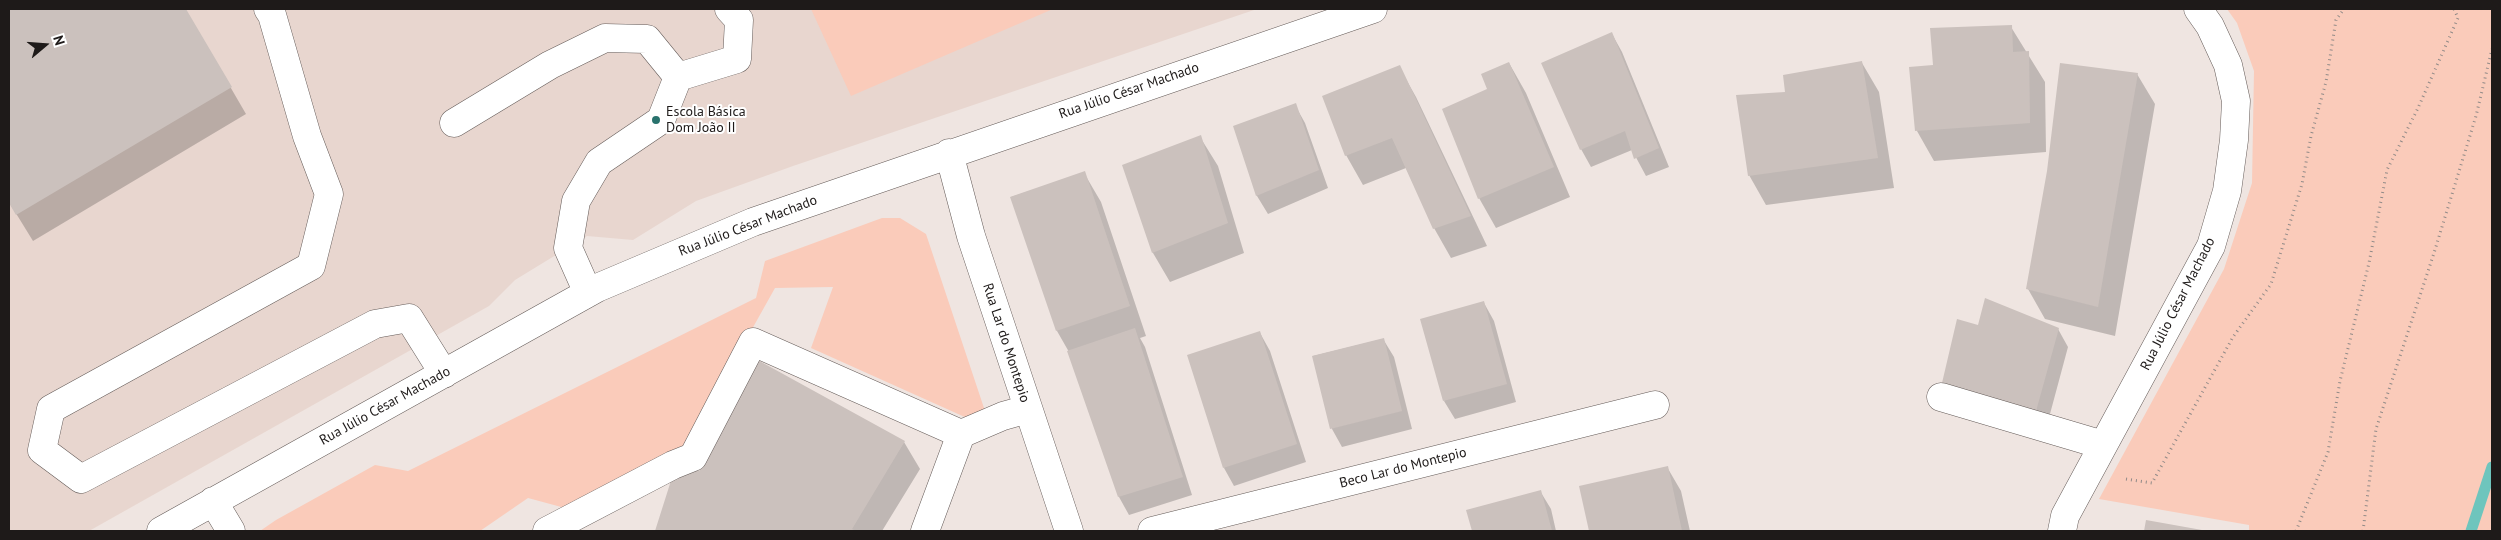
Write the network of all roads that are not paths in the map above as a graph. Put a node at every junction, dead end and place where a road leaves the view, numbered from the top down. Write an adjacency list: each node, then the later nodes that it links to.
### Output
1 (268, 9): 9 (street)
2 (729, 9): 5 (street)
3 (1373, 9): 7 (street, Rua Júlio César Machado)
4 (2198, 9): 14 (street, Rua Júlio César Machado)
5 (678, 77): 6 (street); 8 (street)
6 (454, 123)
7 (949, 153): 8 (street, Rua Júlio César Machado); 12 (street, Rua Lar do Montepio)
8 (588, 293): 9 (street, Rua Júlio César Machado)
9 (444, 374): 15 (street, Rua Júlio César Machado)
10 (1941, 397): 14 (street)
11 (1655, 405): 21 (street, Beco Lar do Montepio)
12 (1028, 409): 13 (street); 20 (street, Rua Lar do Montepio)
13 (961, 434): 18 (street); 19 (street)
14 (2103, 446): 22 (street, Rua Júlio César Machado)
15 (213, 501): 16 (street, Rua Júlio César Machado); 17 (street)
16 (161, 531)
17 (231, 531)
18 (547, 531)
19 (926, 531)
20 (1069, 531)
21 (1152, 531)
22 (2062, 531)

